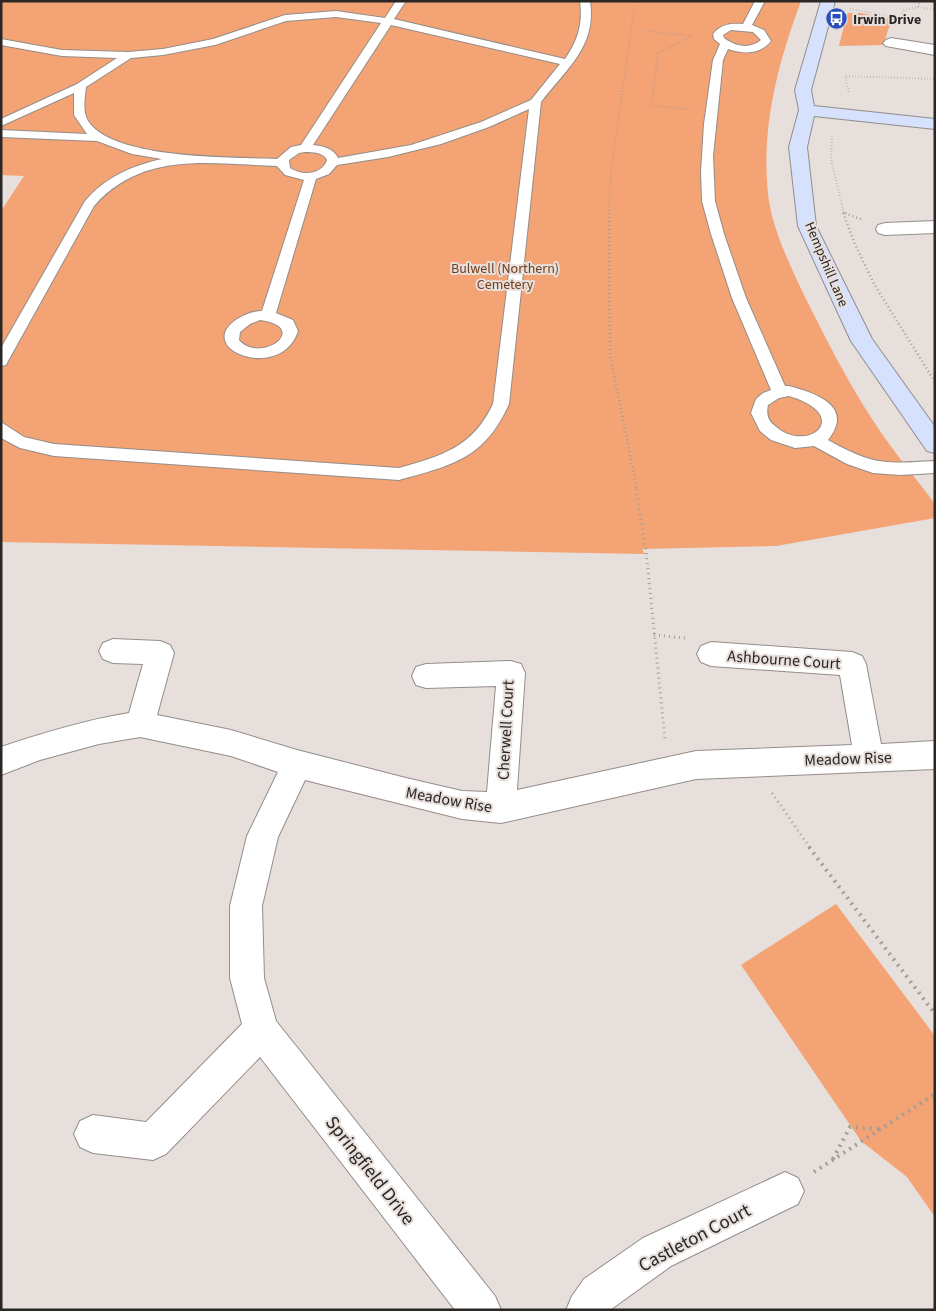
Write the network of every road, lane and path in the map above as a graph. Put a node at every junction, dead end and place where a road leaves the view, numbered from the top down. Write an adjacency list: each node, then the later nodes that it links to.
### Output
1 (401, 1): 12 (lane)
2 (585, 1): 21 (lane)
3 (635, 1): 56 (path)
4 (760, 1): 13 (lane)
5 (920, 1): 8 (path)
6 (827, 3): 11 (path); 26 (street, Hempshill Lane)
7 (304, 5): 10 (lane)
8 (918, 7): 9 (path); 11 (path)
9 (935, 10)
10 (285, 18): 12 (lane); 20 (lane)
11 (899, 18): 18 (path)
12 (388, 21): 21 (lane); 32 (lane)
13 (746, 27): 17 (lane); 17 (lane)
14 (648, 32): 15 (path)
15 (692, 36): 17 (path); 25 (path)
16 (1, 42): 20 (lane)
17 (722, 42): 42 (lane)
18 (891, 43): 19 (street)
19 (935, 50)
20 (128, 55): 23 (lane)
21 (568, 63): 24 (lane)
22 (935, 79): 27 (path)
23 (81, 86): 28 (lane); 31 (lane)
24 (535, 102): 34 (lane); 43 (lane)
25 (695, 110)
26 (807, 110): 27 (street); 45 (street, Hempshill Lane)
27 (847, 114): 29 (street); 41 (path)
28 (1, 123)
29 (935, 124)
30 (1, 133): 31 (lane)
31 (98, 138): 33 (lane)
32 (305, 148): 34 (lane); 35 (lane)
33 (181, 159): 35 (lane); 40 (lane)
34 (333, 162): 36 (lane)
35 (282, 163): 36 (lane)
36 (311, 176): 39 (lane)
37 (935, 227): 38 (street)
38 (886, 229)
39 (268, 315)
40 (1, 360)
41 (935, 382)
42 (780, 392): 44 (lane); 44 (lane)
43 (1, 428)
44 (816, 440): 46 (lane)
45 (935, 445)
46 (935, 467)
47 (113, 651): 50 (street)
48 (711, 654): 52 (street, Ashbourne Court)
49 (426, 676): 57 (street, Cherwell Court)
50 (140, 724): 53 (street, Meadow Rise); 55 (street, Meadow Rise)
51 (935, 756): 52 (street, Meadow Rise)
52 (869, 758): 54 (street, Meadow Rise)
53 (1, 761)
54 (751, 762): 56 (street, Meadow Rise); 58 (path)
55 (297, 764): 57 (street, Meadow Rise); 59 (street, Springfield Drive)
56 (666, 771): 57 (street, Meadow Rise)
57 (501, 808)
58 (935, 1014)
59 (261, 1030): 62 (street); 65 (street, Springfield Drive)
60 (935, 1094): 61 (path)
61 (880, 1129): 63 (path); 63 (path)
62 (93, 1134)
63 (833, 1160): 64 (path)
64 (785, 1191): 66 (street, Castleton Court)
65 (481, 1310)
66 (586, 1310)

